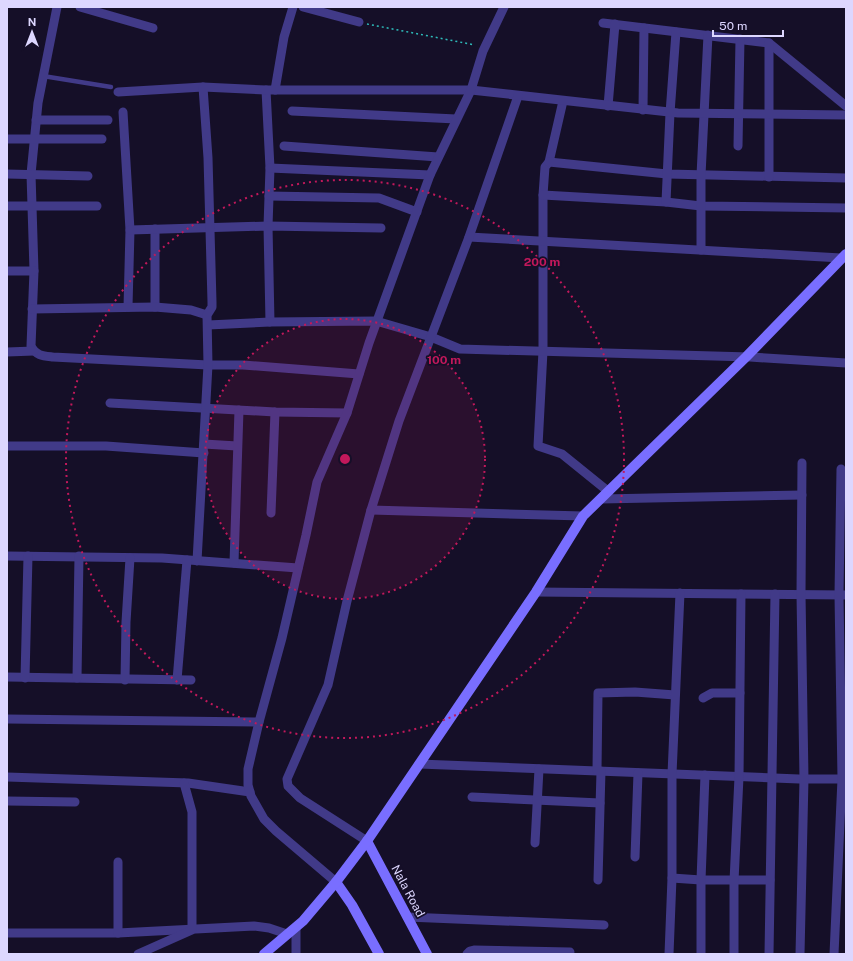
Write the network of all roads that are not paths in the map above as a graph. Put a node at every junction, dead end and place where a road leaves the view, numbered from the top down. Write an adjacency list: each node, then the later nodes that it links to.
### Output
1 (57, 7): 15 (street)
2 (80, 7): 9 (street)
3 (293, 7): 18 (street)
4 (303, 7): 6 (street)
5 (504, 7): 19 (street)
6 (359, 22)
7 (603, 23): 8 (street)
8 (615, 24): 10 (street); 22 (street)
9 (153, 28)
10 (644, 28): 11 (street); 24 (street)
11 (676, 32): 12 (street); 27 (street)
12 (708, 36): 13 (street); 28 (street)
13 (740, 39): 14 (street); 29 (street)
14 (769, 43): 23 (street); 30 (street)
15 (43, 76): 17 (lane); 33 (street)
16 (203, 88): 17 (street); 18 (street); 60 (street)
17 (114, 89)
18 (270, 90): 19 (street); 42 (street)
19 (471, 90): 20 (street); 32 (street)
20 (518, 96): 21 (street); 65 (street)
21 (563, 101): 22 (street); 41 (street)
22 (608, 106): 24 (street)
23 (846, 106)
24 (643, 110): 27 (street)
25 (292, 111): 32 (street)
26 (123, 112): 64 (street)
27 (670, 113): 28 (street); 45 (street)
28 (704, 114): 29 (street); 47 (street)
29 (739, 114): 30 (street); 39 (street)
30 (770, 114): 31 (street); 49 (street)
31 (846, 115)
32 (456, 119): 40 (street)
33 (36, 120): 34 (street); 36 (street)
34 (108, 120)
35 (7, 139): 36 (street)
36 (34, 139): 37 (street); 44 (street)
37 (102, 140)
38 (284, 146): 40 (street)
39 (738, 146)
40 (438, 157): 46 (street)
41 (549, 162): 45 (street); 51 (street)
42 (270, 168): 46 (street); 52 (street)
43 (7, 174): 44 (street)
44 (31, 174): 48 (street); 55 (street)
45 (667, 174): 47 (street); 53 (street)
46 (430, 175): 59 (street)
47 (701, 175): 49 (street); 57 (street)
48 (88, 176)
49 (769, 177): 50 (street)
50 (846, 178)
51 (543, 195): 53 (street); 66 (street)
52 (269, 196): 59 (street); 61 (street)
53 (666, 202): 57 (street)
54 (7, 206): 55 (street)
55 (31, 206): 56 (street); 70 (street)
56 (97, 206)
57 (701, 206): 58 (street); 67 (street)
58 (846, 208)
59 (417, 212): 75 (street)
60 (209, 226): 61 (street); 63 (street); 74 (street)
61 (268, 226): 62 (street); 76 (street)
62 (381, 228)
63 (155, 229): 64 (street); 72 (street)
64 (130, 230): 71 (street)
65 (469, 237): 66 (street); 78 (street)
66 (543, 242): 67 (street); 80 (street)
67 (701, 250): 68 (street)
68 (844, 256): 82 (street)
69 (7, 270): 70 (street)
70 (34, 271): 73 (street)
71 (128, 307): 72 (street); 73 (street)
72 (155, 307): 74 (street)
73 (32, 309): 79 (street)
74 (207, 315): 77 (street)
75 (376, 321): 76 (street); 78 (street); 85 (street)
76 (270, 322): 77 (street)
77 (208, 325): 84 (street)
78 (431, 337): 80 (street); 100 (street)
79 (34, 351): 81 (street); 84 (street)
80 (543, 351): 82 (street); 97 (street)
81 (7, 352)
82 (746, 357): 83 (street); 97 (street)
83 (846, 363)
84 (208, 365): 85 (street); 87 (street)
85 (359, 374): 90 (street)
86 (110, 403): 87 (street)
87 (206, 408): 88 (street); 91 (street)
88 (238, 410): 89 (street); 93 (street)
89 (276, 412): 90 (street); 101 (street)
90 (347, 413): 110 (street)
91 (204, 444): 93 (street); 94 (street)
92 (7, 446): 94 (street)
93 (237, 446): 109 (street)
94 (204, 453): 108 (street)
95 (802, 463): 98 (street)
96 (841, 470): 116 (street)
97 (609, 492): 99 (street)
98 (802, 495): 99 (street); 115 (street)
99 (601, 499): 102 (street)
100 (371, 510): 102 (street); 147 (street)
101 (271, 513)
102 (583, 516): 111 (street)
103 (7, 556): 104 (street)
104 (28, 556): 105 (street); 118 (street)
105 (79, 556): 106 (street); 119 (street)
106 (130, 558): 107 (street); 120 (street)
107 (187, 560): 108 (street); 121 (street)
108 (197, 561): 109 (street)
109 (234, 563): 110 (street)
110 (298, 568): 127 (street)
111 (536, 592): 112 (street); 128 (street)
112 (680, 594): 113 (street); 124 (street)
113 (741, 594): 114 (street); 123 (street)
114 (774, 594): 115 (street); 136 (street)
115 (801, 594): 116 (street); 137 (street)
116 (843, 595): 138 (street)
117 (7, 677): 118 (street)
118 (25, 678): 119 (street)
119 (77, 678): 120 (street)
120 (125, 680): 121 (street)
121 (177, 680): 122 (street)
122 (191, 680)
123 (740, 693): 125 (street); 135 (street)
124 (675, 696): 130 (street); 132 (street)
125 (703, 698)
126 (7, 719): 127 (street)
127 (259, 722): 140 (street)
128 (419, 764): 129 (street); 147 (street)
129 (539, 769): 130 (street); 142 (street)
130 (601, 771): 131 (street); 145 (street)
131 (638, 773): 132 (street); 148 (street)
132 (672, 774): 133 (street); 150 (street)
133 (706, 775): 135 (street); 153 (street)
134 (7, 777): 139 (street)
135 (739, 777): 136 (street); 155 (street)
136 (771, 778): 137 (street); 154 (street)
137 (804, 779): 138 (street); 174 (street)
138 (844, 779): 175 (street)
139 (184, 783): 140 (street); 159 (street)
140 (250, 792): 151 (street)
141 (472, 797): 142 (street)
142 (537, 800): 145 (street); 146 (street)
143 (7, 801): 144 (street)
144 (75, 802)
145 (600, 803): 152 (street)
146 (535, 843)
147 (364, 845): 151 (street); 156 (street, Nala Road)
148 (635, 857)
149 (118, 862): 161 (street)
150 (672, 878): 153 (street); 170 (street)
151 (338, 880): 158 (street); 167 (street)
152 (598, 880)
153 (701, 880): 155 (street); 171 (street)
154 (770, 880): 155 (street); 173 (street)
155 (734, 881): 172 (street)
156 (407, 917): 157 (street); 168 (street, Nala Road)
157 (604, 925)
158 (296, 927): 162 (street); 166 (street)
159 (192, 930): 161 (street); 162 (street); 164 (street)
160 (7, 933): 161 (street)
161 (118, 933)
162 (287, 934): 165 (street)
163 (570, 952): 169 (street)
164 (138, 954)
165 (264, 954)
166 (296, 954)
167 (379, 954)
168 (427, 954)
169 (467, 954)
170 (668, 954)
171 (701, 954)
172 (734, 954)
173 (769, 954)
174 (800, 954)
175 (834, 954)

